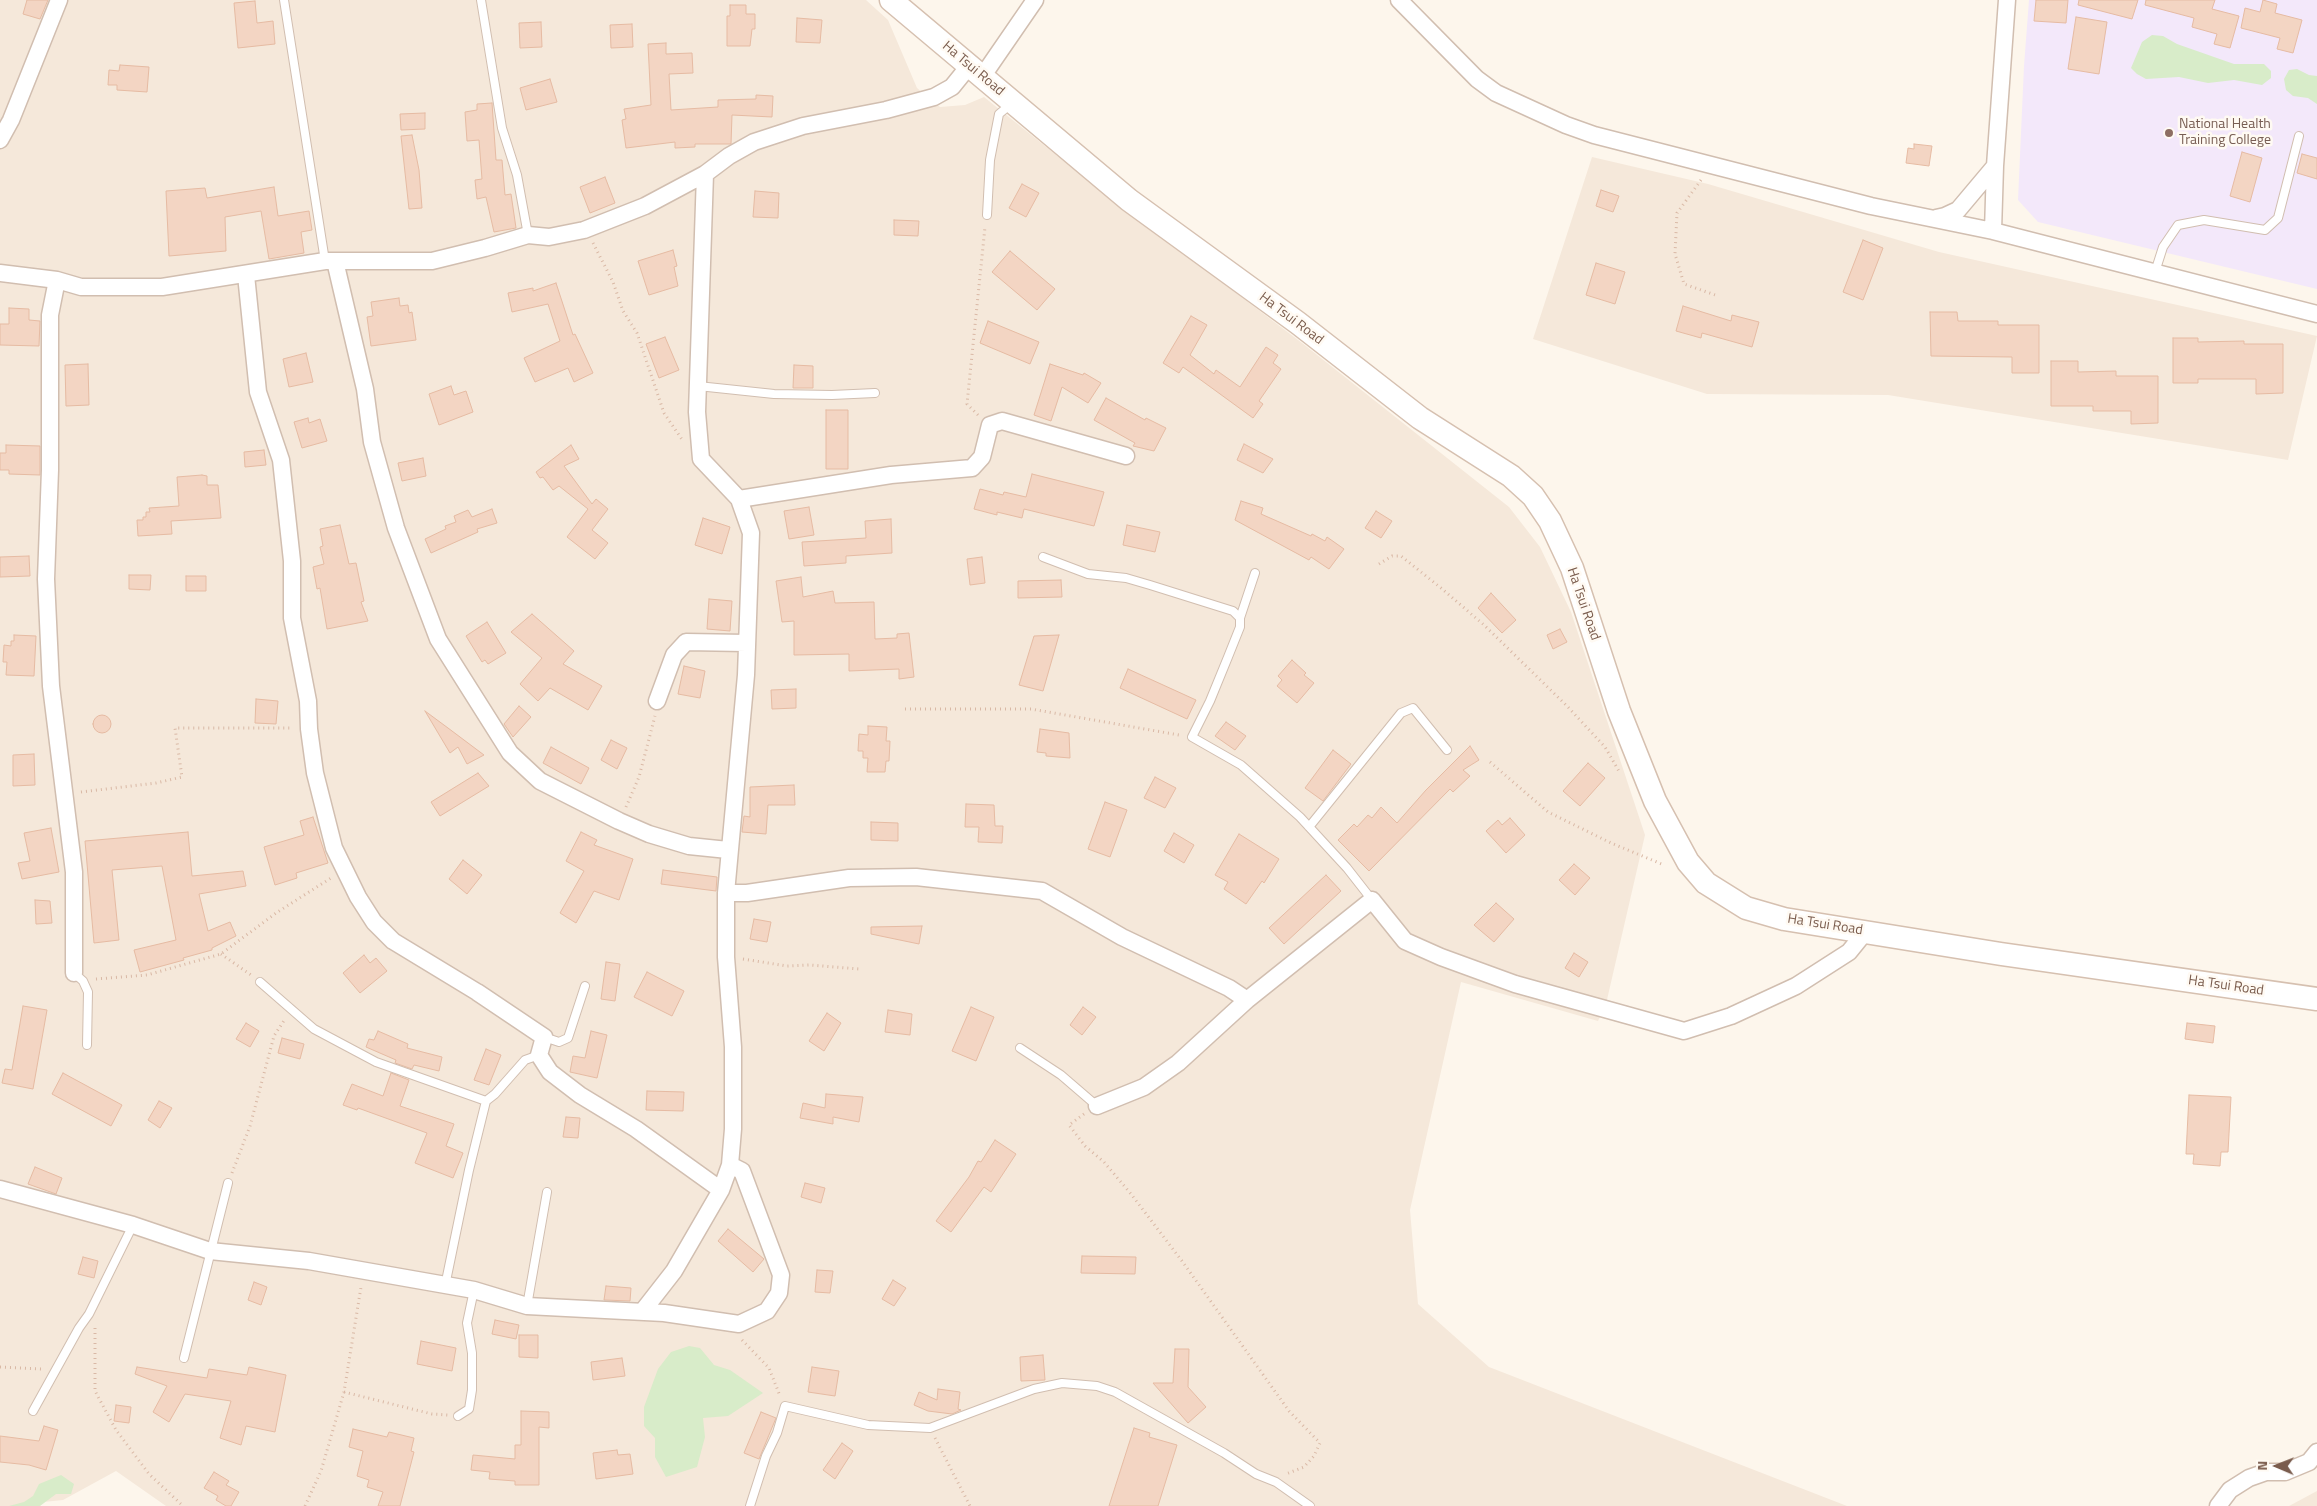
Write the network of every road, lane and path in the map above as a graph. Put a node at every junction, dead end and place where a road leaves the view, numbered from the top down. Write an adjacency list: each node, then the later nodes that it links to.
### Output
1 (59, 0): 11 (street)
2 (284, 0): 20 (lane)
3 (481, 0): 19 (lane)
4 (891, 0): 8 (street, Ha Tsui Road)
5 (1035, 0): 8 (street)
6 (1399, 0): 12 (street)
7 (2007, 0): 13 (street)
8 (975, 71): 9 (street, Ha Tsui Road); 14 (street)
9 (1012, 102): 15 (lane); 50 (street, Ha Tsui Road)
10 (2299, 136): 21 (lane)
11 (0, 140)
12 (1706, 162): 16 (street); 25 (path)
13 (1995, 166): 16 (street); 18 (street)
14 (705, 174): 17 (street); 27 (street)
15 (987, 215): 29 (path)
16 (1932, 218): 18 (street)
17 (584, 230): 19 (street); 31 (path)
18 (1993, 231): 21 (street)
19 (528, 235): 20 (street)
20 (330, 261): 23 (street); 46 (street)
21 (2155, 272): 26 (street)
22 (0, 273): 24 (street)
23 (246, 274): 24 (street); 40 (street)
24 (57, 280): 45 (street)
25 (1718, 296)
26 (2317, 314)
27 (698, 386): 28 (lane); 31 (street)
28 (875, 393)
29 (990, 425): 30 (street); 32 (street)
30 (1126, 456)
31 (701, 458): 32 (street)
32 (739, 498): 37 (street)
33 (1043, 558): 36 (lane)
34 (1379, 564): 44 (path)
35 (1255, 573): 36 (lane)
36 (1240, 618): 41 (lane)
37 (746, 643): 38 (street); 48 (street)
38 (657, 701): 46 (path)
39 (905, 709): 41 (path)
40 (309, 729): 45 (path); 52 (street)
41 (1192, 737): 47 (lane)
42 (1446, 750): 47 (lane)
43 (1490, 762): 51 (path)
44 (1624, 780)
45 (65, 794): 59 (street)
46 (619, 821): 48 (street)
47 (1309, 826): 54 (lane)
48 (728, 850): 53 (street)
49 (1661, 856): 51 (path)
50 (1688, 862): 51 (path); 55 (street, Ha Tsui Road)
51 (1664, 865)
52 (345, 871): 56 (path); 65 (street)
53 (726, 893): 57 (street); 63 (street)
54 (1372, 900): 55 (street); 63 (street)
55 (1866, 931): 62 (street, Ha Tsui Road)
56 (221, 954): 59 (path); 60 (path)
57 (726, 957): 58 (path); 72 (street)
58 (859, 969)
59 (78, 977): 66 (lane)
60 (260, 982): 64 (lane)
61 (585, 986): 65 (lane)
62 (2317, 999)
63 (1247, 1000): 70 (street)
64 (291, 1008): 69 (lane); 73 (path)
65 (544, 1037): 68 (street)
66 (87, 1044)
67 (1020, 1048): 70 (lane)
68 (540, 1055): 69 (lane); 75 (street)
69 (486, 1101): 80 (lane)
70 (1097, 1106)
71 (1069, 1125): 95 (path)
72 (730, 1165): 75 (street); 85 (street)
73 (228, 1183): 78 (lane)
74 (0, 1189): 77 (street)
75 (721, 1190): 83 (street)
76 (547, 1192): 82 (lane)
77 (133, 1225): 78 (street); 84 (lane)
78 (210, 1251): 79 (street); 86 (lane)
79 (364, 1270): 80 (street); 89 (path)
80 (445, 1286): 81 (street)
81 (474, 1290): 82 (street); 92 (lane)
82 (527, 1306): 83 (street)
83 (642, 1312): 85 (street)
84 (89, 1314): 88 (lane); 96 (path)
85 (740, 1324): 90 (path)
86 (184, 1358)
87 (0, 1367): 88 (path)
88 (56, 1371): 91 (lane)
89 (344, 1392): 92 (path); 97 (path)
90 (784, 1406): 93 (lane); 98 (lane)
91 (33, 1411)
92 (458, 1416)
93 (930, 1428): 95 (lane); 99 (path)
94 (2317, 1452): 101 (street)
95 (1276, 1482): 100 (lane)
96 (184, 1506)
97 (305, 1506)
98 (750, 1506)
99 (970, 1506)
100 (1310, 1506)
101 (2218, 1506)

